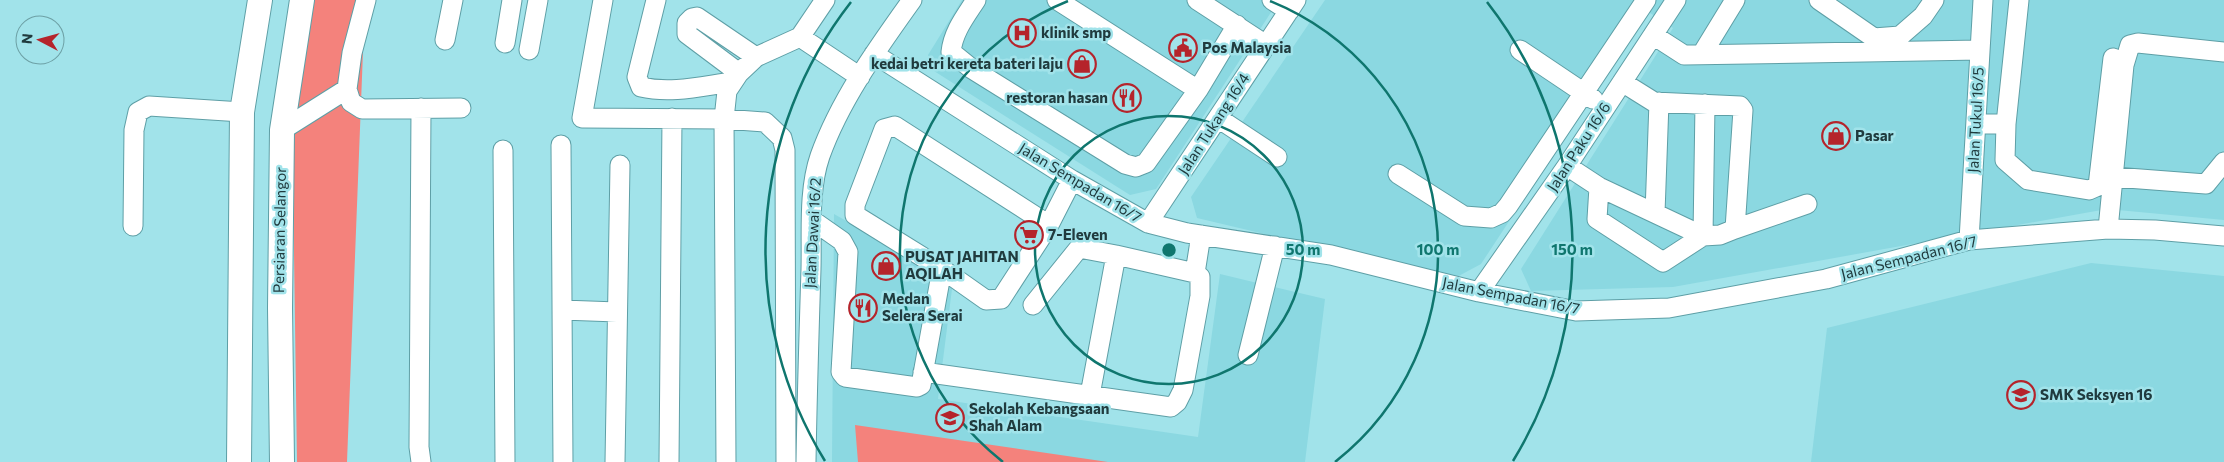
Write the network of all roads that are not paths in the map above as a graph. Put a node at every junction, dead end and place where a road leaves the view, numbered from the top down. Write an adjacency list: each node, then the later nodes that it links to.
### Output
1 (260, 0): 48 (main road)
2 (302, 0): 54 (main road, Persiaran Selangor)
3 (366, 0): 40 (street)
4 (453, 0): 26 (street)
5 (512, 0): 27 (street)
6 (538, 0): 29 (street)
7 (603, 0): 49 (street)
8 (656, 0): 37 (street)
9 (825, 0): 25 (street)
10 (912, 0): 33 (street, Jalan Dawai 16/2)
11 (976, 0): 41 (street)
12 (1056, 0): 41 (street)
13 (1197, 0): 23 (street)
14 (1272, 0): 22 (street)
15 (1646, 0): 42 (street)
16 (1676, 0): 24 (street, Jalan Paku 16/6)
17 (1735, 0): 34 (street)
18 (1819, 0): 19 (street)
19 (1934, 0)
20 (1983, 0): 31 (street, Jalan Tukul 16/5)
21 (2019, 0): 53 (street)
22 (1293, 5): 28 (street, Jalan Tukang 16/4)
23 (1237, 26): 28 (street); 41 (street)
24 (1653, 35): 34 (street); 39 (street, Jalan Paku 16/6)
25 (800, 37): 35 (street); 38 (street)
26 (445, 40)
27 (505, 43)
28 (1266, 45): 50 (street, Jalan Tukang 16/4)
29 (529, 50)
30 (1520, 50): 42 (street)
31 (1980, 50): 34 (street); 52 (street, Jalan Tukul 16/5)
32 (2224, 52): 62 (street)
33 (874, 54): 38 (street, Jalan Dawai 16/2); 63 (street, Jalan Sempadan 16/7)
34 (1702, 54)
35 (756, 57): 37 (street); 37 (street)
36 (2113, 58): 53 (street)
37 (736, 77): 51 (street)
38 (860, 78): 67 (street, Jalan Dawai 16/2)
39 (1622, 82): 43 (street); 45 (street, Jalan Paku 16/6)
40 (347, 89): 46 (street); 54 (street)
41 (1198, 90)
42 (1584, 93): 45 (street); 61 (street)
43 (1659, 102): 44 (street); 66 (street)
44 (1705, 104): 71 (street); 74 (street)
45 (1604, 107): 60 (street, Jalan Paku 16/6)
46 (420, 108): 47 (street); 90 (street)
47 (461, 108)
48 (242, 112): 70 (street); 88 (main road)
49 (672, 118): 51 (street); 94 (street)
50 (1218, 118): 57 (street); 68 (street, Jalan Tukang 16/4)
51 (724, 119): 95 (street); 96 (street)
52 (1976, 124): 53 (street); 76 (street, Jalan Tukul 16/5)
53 (2006, 124)
54 (282, 130): 89 (main road, Persiaran Selangor)
55 (561, 145): 83 (street)
56 (503, 150): 91 (street)
57 (1277, 157)
58 (2224, 162): 62 (street)
59 (620, 165): 84 (street)
60 (1567, 166): 64 (street); 81 (street, Jalan Paku 16/6)
61 (1398, 174)
62 (2114, 177): 72 (street)
63 (1072, 180): 68 (street, Jalan Sempadan 16/7); 69 (street)
64 (1599, 187): 66 (street); 74 (street)
65 (1807, 204): 71 (street)
66 (1655, 214): 74 (street)
67 (812, 220): 86 (street); 97 (street, Jalan Dawai 16/2)
68 (1148, 223): 73 (street, Jalan Sempadan 16/7)
69 (1049, 224): 79 (street); 79 (street)
70 (132, 226)
71 (1735, 229): 74 (street)
72 (2108, 229): 75 (street, Jalan Sempadan 16/7); 76 (street, Jalan Sempadan 16/7)
73 (1201, 234): 77 (street, Jalan Sempadan 16/7); 80 (street)
74 (1703, 236)
75 (2224, 236)
76 (1969, 240): 81 (street, Jalan Sempadan 16/7)
77 (1275, 246): 81 (street, Jalan Sempadan 16/7); 85 (street)
78 (1116, 255): 80 (street); 82 (street); 87 (street)
79 (942, 269): 86 (street)
80 (1194, 273): 87 (street)
81 (1479, 292)
82 (1033, 305)
83 (562, 310): 84 (street); 92 (street)
84 (617, 312): 93 (street)
85 (1248, 355)
86 (923, 372): 87 (street)
87 (1090, 395)
88 (239, 462)
89 (282, 462)
90 (421, 462)
91 (505, 462)
92 (562, 462)
93 (615, 462)
94 (669, 462)
95 (726, 462)
96 (786, 462)
97 (806, 462)

